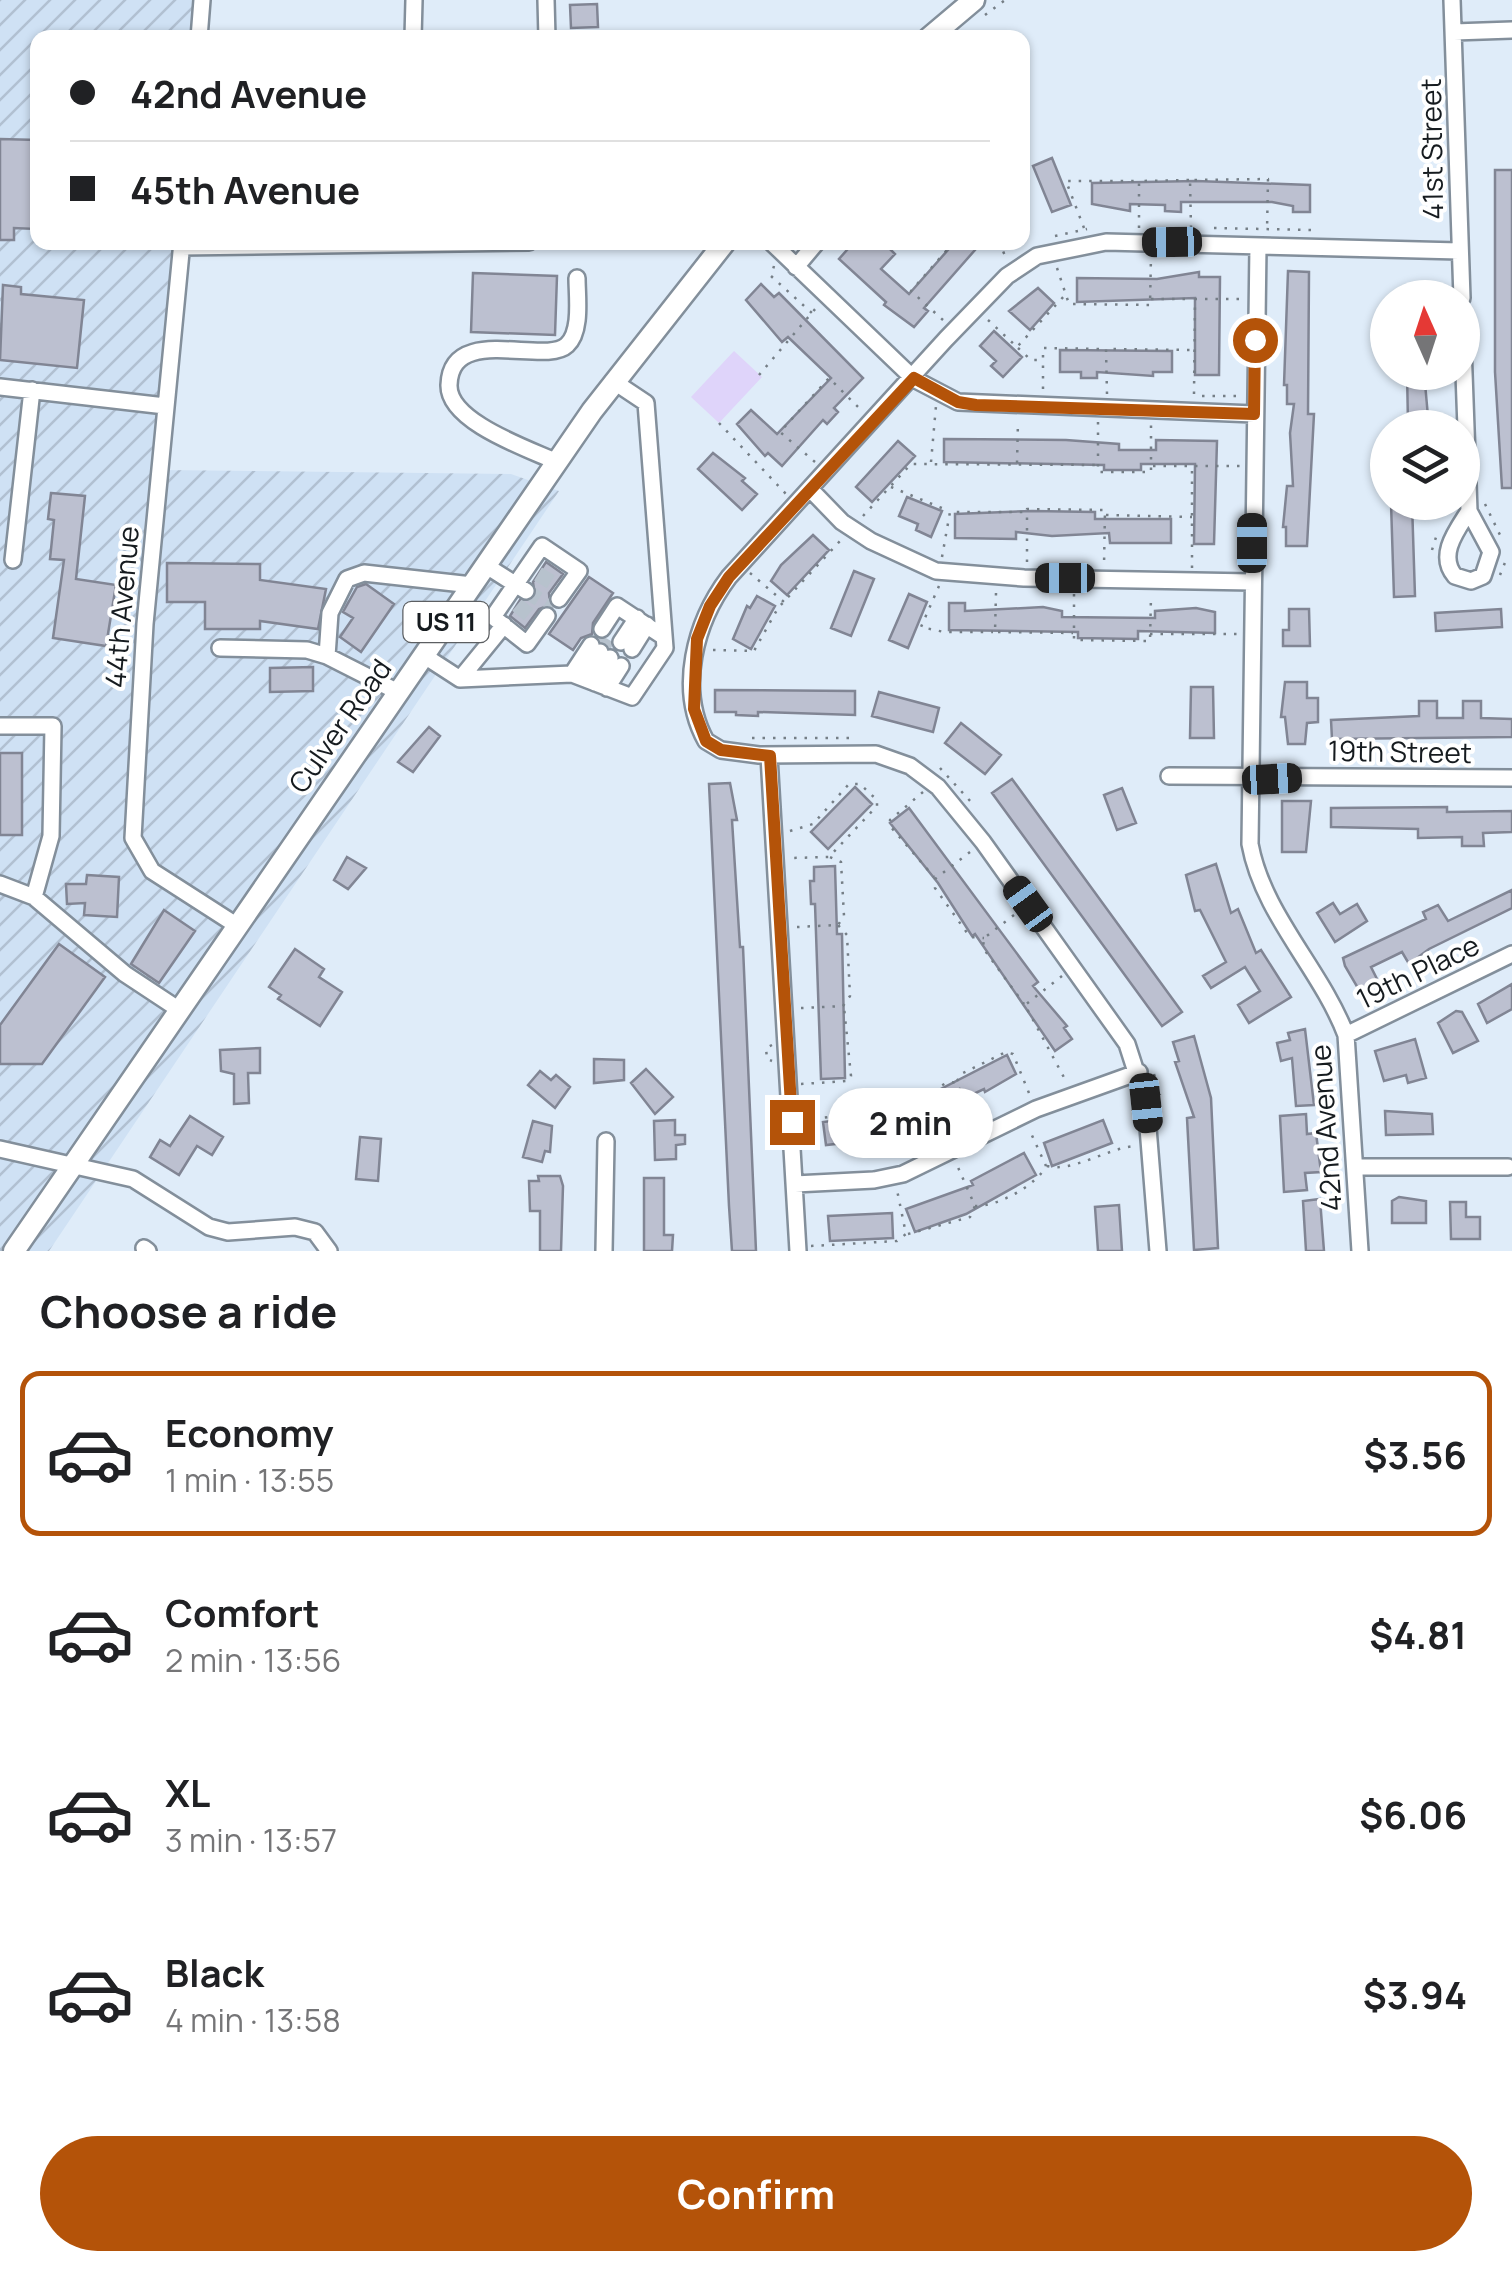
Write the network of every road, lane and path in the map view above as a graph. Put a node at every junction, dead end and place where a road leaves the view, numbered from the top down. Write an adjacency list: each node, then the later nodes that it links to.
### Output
1 (202, 0): 7 (street)
2 (414, 0): 8 (street)
3 (546, 0): 9 (street)
4 (974, 0): 6 (main road)
5 (1452, 0): 12 (street, 41st Street)
6 (953, 6): 10 (main road)
7 (200, 30)
8 (413, 30)
9 (547, 30)
10 (935, 30)
11 (1512, 30): 12 (street)
12 (1454, 32): 26 (street, 41st Street)
13 (1190, 180): 14 (path)
14 (1139, 181): 15 (path); 16 (path)
15 (1140, 228)
16 (1085, 230)
17 (1151, 243): 18 (street); 25 (street); 34 (path)
18 (1258, 246): 26 (street); 33 (street, 42nd Avenue)
19 (181, 250): 54 (street, 44th Avenue)
20 (719, 250): 46 (main road, Culver Road / US 11)
21 (780, 250): 29 (street)
22 (810, 250): 29 (street)
23 (947, 250): 39 (path)
24 (1003, 250): 28 (path)
25 (1052, 250): 32 (path); 37 (street)
26 (1460, 251): 31 (street, 41st Street)
27 (774, 260): 38 (path)
28 (1006, 260)
29 (796, 267): 45 (street)
30 (578, 278): 59 (street)
31 (1461, 280)
32 (1066, 294): 34 (path); 40 (path)
33 (1256, 298): 35 (path); 57 (street, 42nd Avenue)
34 (1150, 299): 35 (path)
35 (1195, 299): 42 (path)
36 (820, 302): 38 (path)
37 (976, 308): 40 (path); 45 (street)
38 (814, 316): 44 (path)
39 (944, 321)
40 (1018, 347): 43 (path)
41 (1106, 349): 42 (path); 43 (path); 52 (path)
42 (1194, 350): 51 (path)
43 (1043, 360): 50 (path)
44 (759, 374)
45 (914, 378): 49 (street); 66 (street)
46 (614, 382): 59 (main road, Culver Road / US 11); 95 (street)
47 (0, 388): 48 (street)
48 (32, 390): 54 (street); 73 (street)
49 (937, 390): 55 (street); 60 (path)
50 (1043, 395)
51 (1194, 396)
52 (1102, 401): 55 (street); 56 (street); 62 (path)
53 (873, 402): 66 (path)
54 (165, 406): 120 (street, 44th Avenue)
55 (1018, 408): 61 (path)
56 (1152, 408): 57 (street); 63 (path)
57 (1254, 414): 65 (street, 42nd Avenue)
58 (719, 423): 66 (path)
59 (557, 462): 74 (main road, Culver Road / US 11)
60 (931, 464): 61 (path); 67 (path)
61 (1017, 465): 62 (path)
62 (1098, 466): 63 (path)
63 (1151, 466): 64 (path)
64 (1192, 466): 65 (path); 71 (path)
65 (1253, 466): 80 (street, 42nd Avenue)
66 (805, 483): 72 (street); 75 (street)
67 (890, 486): 68 (path); 72 (path)
68 (950, 512): 69 (path); 76 (path)
69 (1027, 512): 70 (path); 77 (path)
70 (1105, 515): 71 (path); 78 (path)
71 (1192, 516): 79 (path)
72 (852, 528): 76 (street); 88 (path)
73 (13, 560)
74 (486, 565): 82 (main road, Culver Road / US 11); 87 (street)
75 (745, 569): 81 (path); 88 (path); 105 (street)
76 (939, 571): 77 (street); 92 (path)
77 (1027, 578): 78 (street)
78 (1104, 578): 79 (street)
79 (1192, 579): 80 (street)
80 (1252, 582): 110 (street, 42nd Avenue)
81 (741, 583)
82 (472, 585): 97 (main road, Culver Road / US 11); 98 (street)
83 (996, 586): 92 (path)
84 (1074, 588): 93 (path)
85 (1151, 588): 93 (path)
86 (560, 592): 87 (street)
87 (516, 594): 91 (street)
88 (784, 602): 94 (path)
89 (636, 618): 89 (street); 95 (street)
90 (540, 619): 91 (street)
91 (504, 626): 99 (street)
92 (994, 632): 93 (path)
93 (1074, 633)
94 (713, 635)
95 (664, 636): 100 (street)
96 (220, 648): 98 (street)
97 (423, 655): 99 (street); 101 (main road, Culver Road / US 11)
98 (327, 656): 101 (street)
99 (460, 679): 100 (street)
100 (590, 681): 100 (street)
101 (398, 692): 120 (main road, Culver Road / US 11)
102 (0, 726): 118 (street)
103 (740, 738): 104 (path)
104 (852, 746): 105 (street); 108 (street)
105 (770, 756): 112 (street)
106 (937, 766): 108 (path)
107 (1168, 776): 110 (street, 19th Street)
108 (940, 778): 111 (path); 113 (street); 116 (path)
109 (1512, 778): 110 (street, 19th Street)
110 (1253, 780): 130 (street, 42nd Avenue)
111 (972, 803)
112 (776, 836): 114 (path); 115 (street)
113 (983, 842): 116 (path); 119 (street)
114 (829, 857): 115 (path); 121 (path)
115 (778, 859): 122 (street)
116 (934, 878): 123 (path)
117 (0, 884): 118 (street)
118 (34, 898): 128 (street)
119 (1028, 904): 123 (path); 125 (street)
120 (236, 925): 128 (main road, Culver Road / US 11)
121 (838, 925): 122 (path); 127 (path)
122 (781, 928): 129 (street)
123 (984, 938): 126 (path)
124 (1512, 954): 130 (street, 19th Place)
125 (1074, 967): 126 (path); 131 (street)
126 (1024, 1005): 134 (path)
127 (843, 1006): 129 (path); 133 (path)
128 (178, 1008): 144 (main road, Culver Road / US 11)
129 (784, 1009): 133 (street)
130 (1346, 1035): 147 (street, 42nd Avenue)
131 (1145, 1069): 134 (street); 135 (path); 142 (street)
132 (956, 1082): 136 (path); 137 (path); 140 (path)
133 (790, 1084): 138 (street)
134 (1072, 1095): 136 (street)
135 (1161, 1100)
136 (1036, 1109): 140 (street)
137 (896, 1113): 138 (path); 149 (path)
138 (792, 1122): 150 (street)
139 (1028, 1126): 146 (path)
140 (982, 1136): 149 (street)
141 (606, 1141): 157 (street)
142 (1150, 1144): 146 (path); 158 (street)
143 (0, 1149): 144 (street)
144 (72, 1162): 155 (main road, Culver Road / US 11); 156 (street)
145 (956, 1164): 152 (path)
146 (1046, 1166): 152 (path)
147 (1356, 1167): 148 (street); 159 (street, 42nd Avenue)
148 (1508, 1167)
149 (913, 1170): 150 (street)
150 (796, 1184): 154 (street)
151 (896, 1187): 153 (path)
152 (975, 1206): 153 (path)
153 (906, 1234): 154 (path)
154 (798, 1249)
155 (14, 1251)
156 (329, 1251)
157 (604, 1251)
158 (1158, 1251)
159 (1360, 1251)

